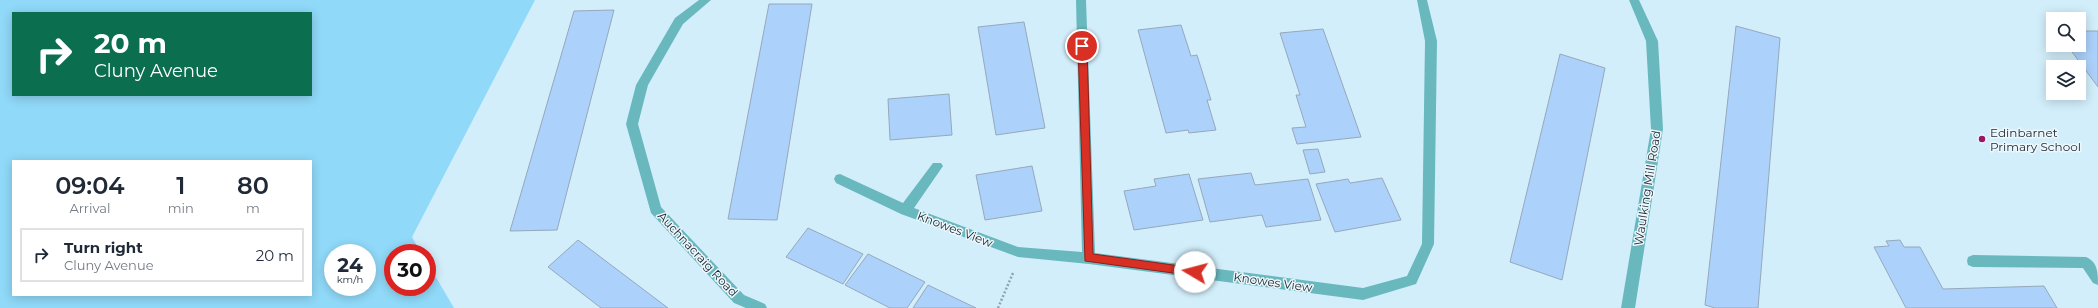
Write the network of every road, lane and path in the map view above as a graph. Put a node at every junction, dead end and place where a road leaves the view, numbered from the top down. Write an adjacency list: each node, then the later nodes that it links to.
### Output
1 (706, 0): 12 (street, Auchnacraig Road)
2 (1081, 0): 9 (street)
3 (1422, 0): 9 (street, Knowes View)
4 (1634, 0): 14 (street, Waulking Mill Road)
5 (937, 166): 7 (street)
6 (840, 179): 7 (street, Knowes View)
7 (905, 210): 8 (street, Knowes View)
8 (1018, 252): 9 (street, Knowes View); 13 (path)
9 (1088, 258)
10 (1972, 261): 11 (street)
11 (2098, 279)
12 (760, 308)
13 (998, 308)
14 (1628, 308)

